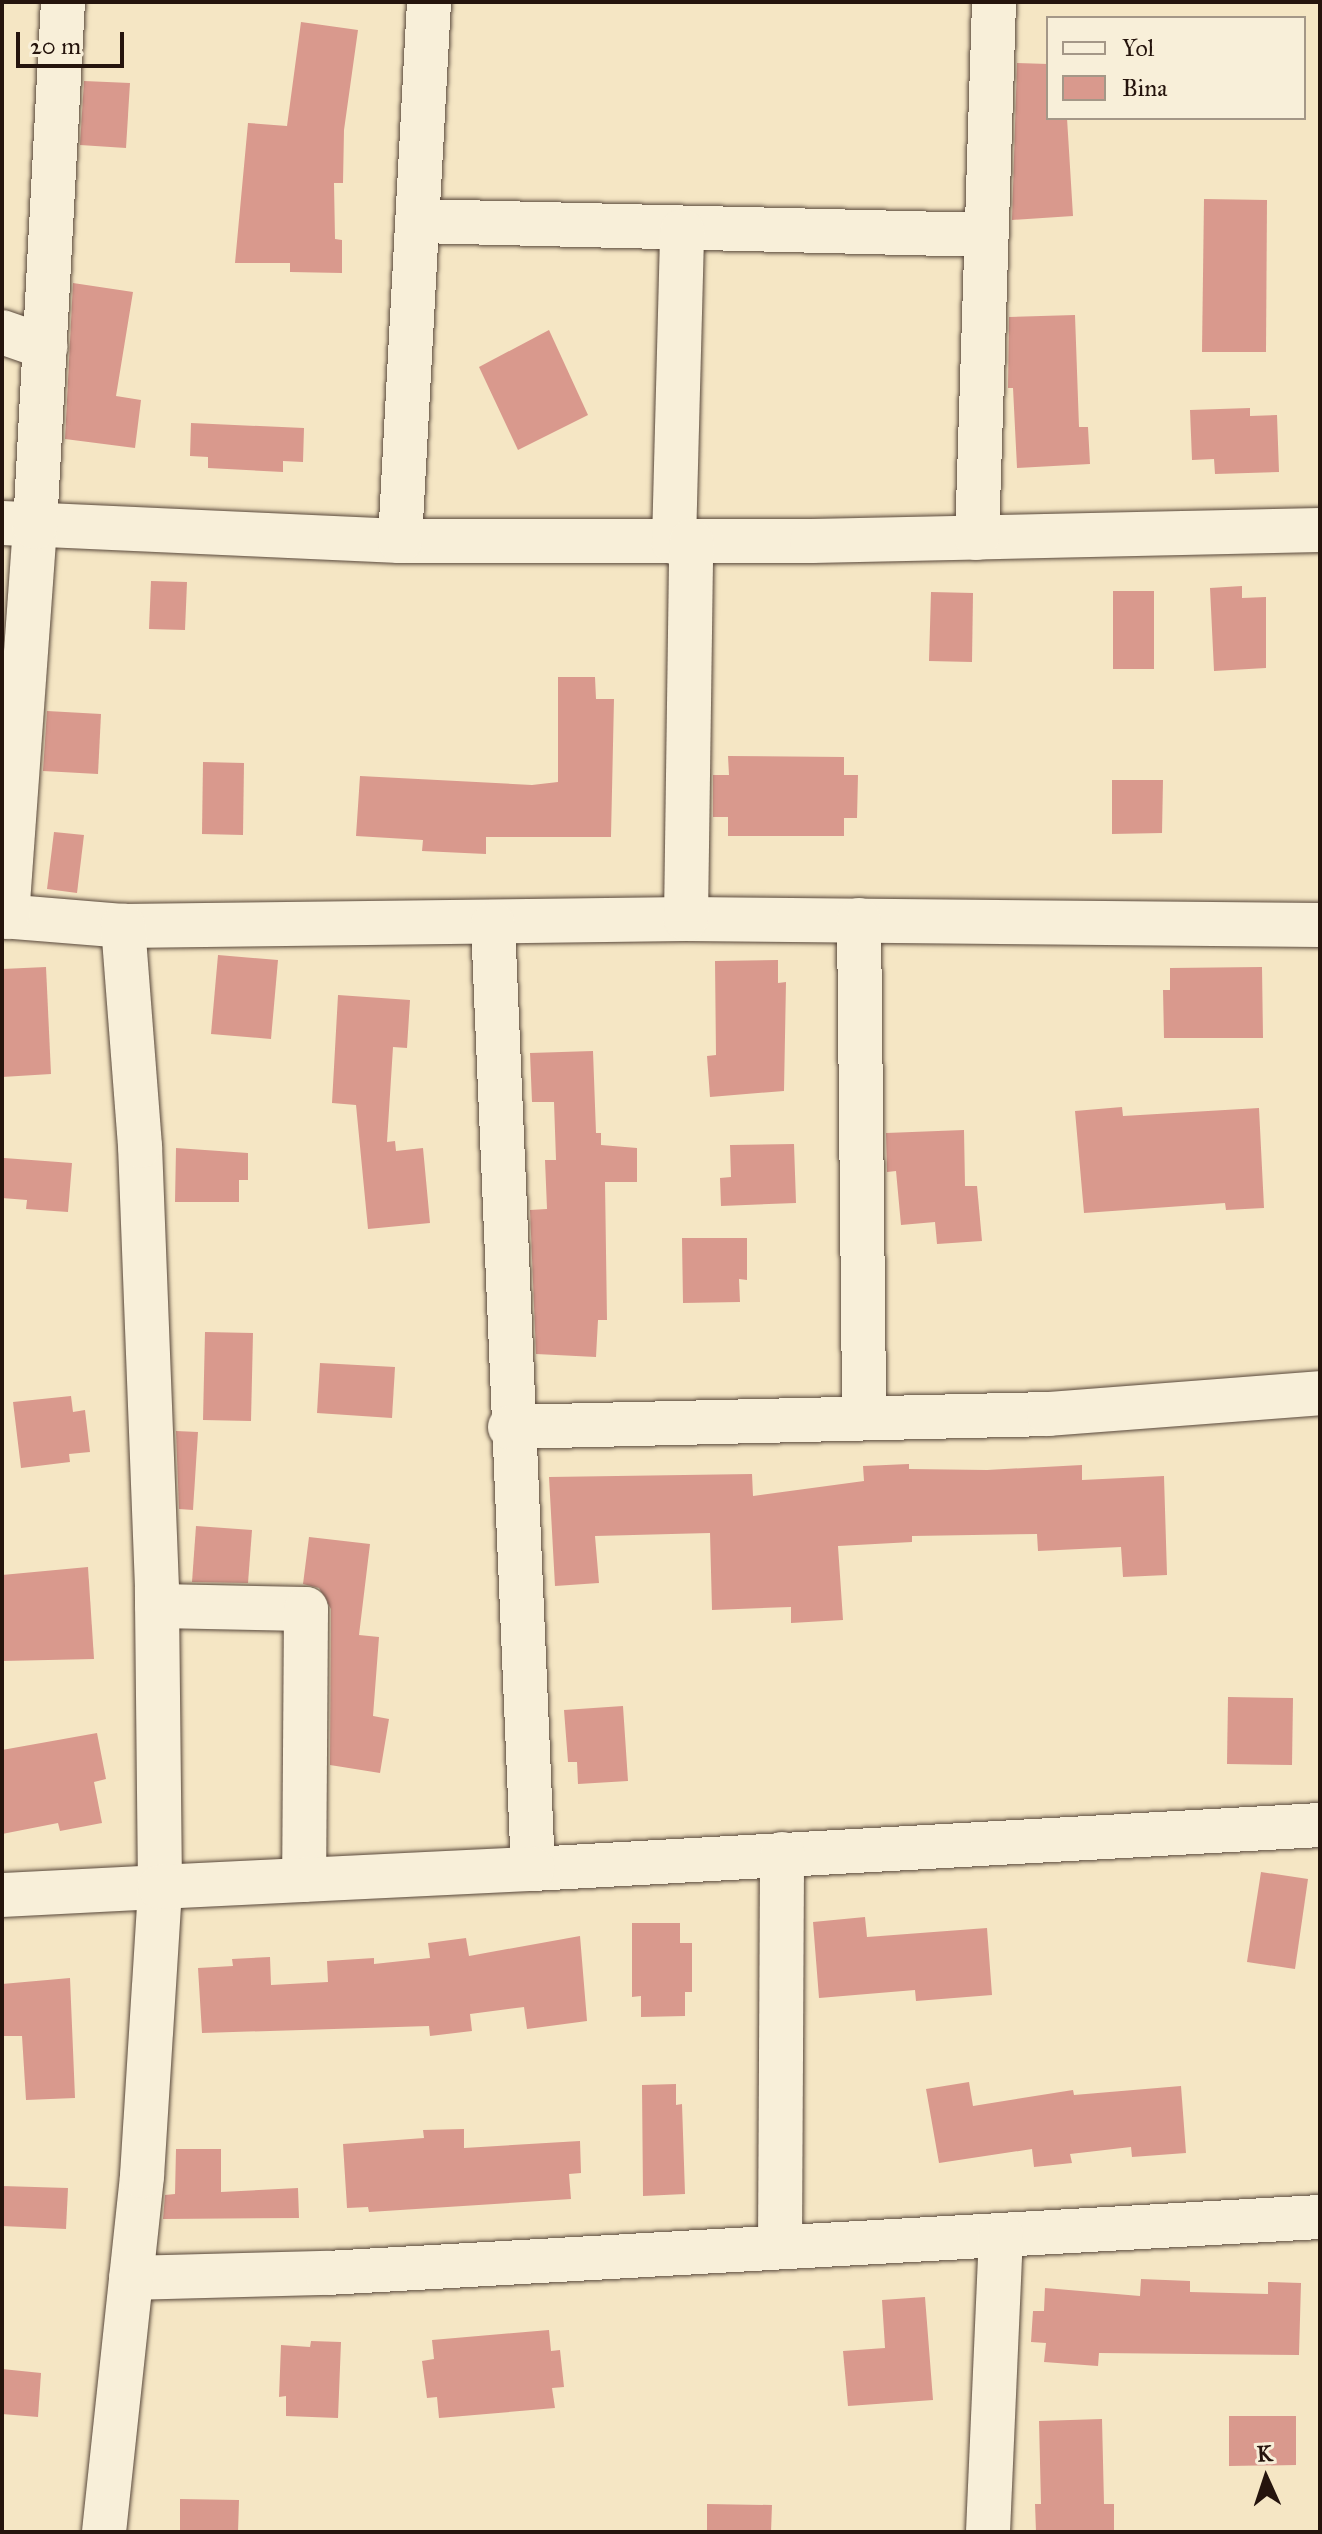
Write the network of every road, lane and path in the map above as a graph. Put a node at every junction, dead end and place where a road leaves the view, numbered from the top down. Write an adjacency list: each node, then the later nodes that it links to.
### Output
1 (63, 2): 8 (street)
2 (429, 2): 4 (street)
3 (994, 2): 6 (street)
4 (418, 221): 5 (street); 12 (street)
5 (682, 231): 6 (street); 13 (street)
6 (986, 235): 11 (street)
7 (2, 332): 8 (street)
8 (45, 347): 9 (street)
9 (18, 525): 12 (street); 14 (street)
10 (1320, 530): 11 (street)
11 (977, 538): 13 (street)
12 (400, 541): 13 (street)
13 (683, 541): 15 (street)
14 (4, 916): 19 (street)
15 (686, 919): 16 (street); 17 (street)
16 (859, 920): 18 (street); 21 (street)
17 (493, 924): 19 (street); 22 (street)
18 (1320, 925)
19 (123, 926): 23 (street)
20 (1320, 1393): 21 (street)
21 (864, 1416): 22 (street)
22 (510, 1427): 26 (street)
23 (157, 1606): 27 (street); 28 (street)
24 (1320, 1825): 25 (street)
25 (782, 1854): 26 (street); 32 (street)
26 (533, 1869): 27 (street)
27 (304, 1880): 28 (street)
28 (160, 1887): 29 (street); 33 (street)
29 (2, 1895)
30 (1320, 2217): 31 (street)
31 (1001, 2235): 32 (street); 35 (street)
32 (780, 2247): 33 (street)
33 (131, 2278): 34 (street)
34 (104, 2532)
35 (988, 2532)

